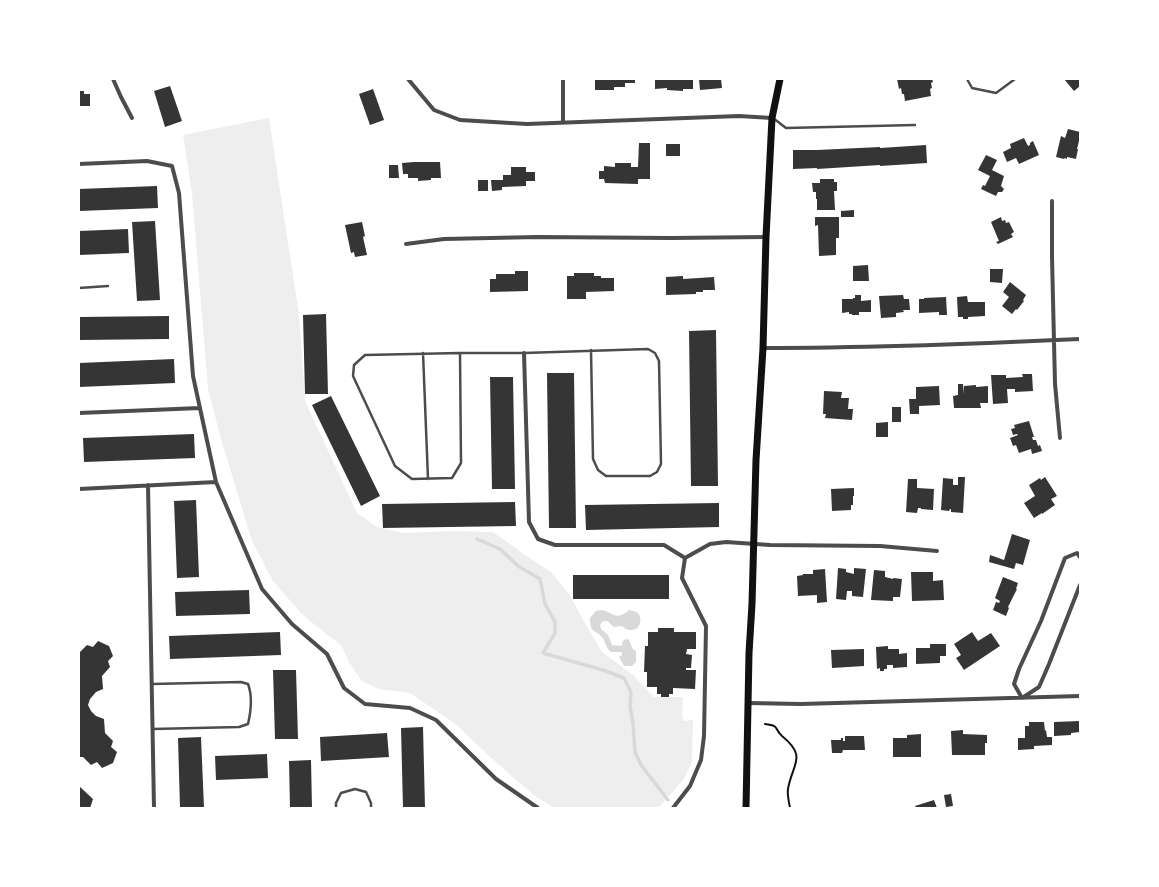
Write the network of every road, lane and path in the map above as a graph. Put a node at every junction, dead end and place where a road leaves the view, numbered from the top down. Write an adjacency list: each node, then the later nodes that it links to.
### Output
1 (113, 79): 7 (street)
2 (408, 79): 9 (street)
3 (563, 79): 9 (street)
4 (780, 79): 8 (main road)
5 (967, 79): 6 (lane)
6 (1015, 79)
7 (132, 118)
8 (772, 118): 9 (street); 10 (lane); 13 (main road)
9 (563, 123)
10 (915, 125)
11 (79, 164): 24 (street)
12 (1052, 200): 17 (street)
13 (766, 236): 14 (street); 19 (main road)
14 (406, 244)
15 (108, 286): 16 (lane)
16 (79, 288)
17 (1054, 340): 18 (street); 19 (street); 26 (street)
18 (1080, 340)
19 (763, 348): 31 (main road)
20 (591, 350): 20 (lane); 23 (lane)
21 (460, 352): 22 (lane); 23 (lane); 27 (lane)
22 (423, 353): 27 (lane); 27 (lane)
23 (524, 353): 34 (street)
24 (200, 408): 25 (street); 28 (street)
25 (79, 413)
26 (1060, 438)
27 (428, 479)
28 (216, 482): 29 (street); 45 (street)
29 (148, 485): 30 (street); 36 (street)
30 (79, 489)
31 (754, 544): 32 (street); 34 (street); 39 (main road)
32 (937, 551)
33 (1080, 557): 38 (street)
34 (685, 558): 46 (street)
35 (1080, 585): 38 (street)
36 (152, 684): 41 (street); 41 (lane)
37 (1080, 696): 38 (street)
38 (1022, 698): 39 (street)
39 (748, 703): 47 (main road)
40 (765, 724): 48 (path)
41 (153, 728): 42 (street)
42 (154, 808)
43 (336, 808): 44 (lane)
44 (371, 808)
45 (538, 808)
46 (673, 808)
47 (746, 808)
48 (790, 808)

